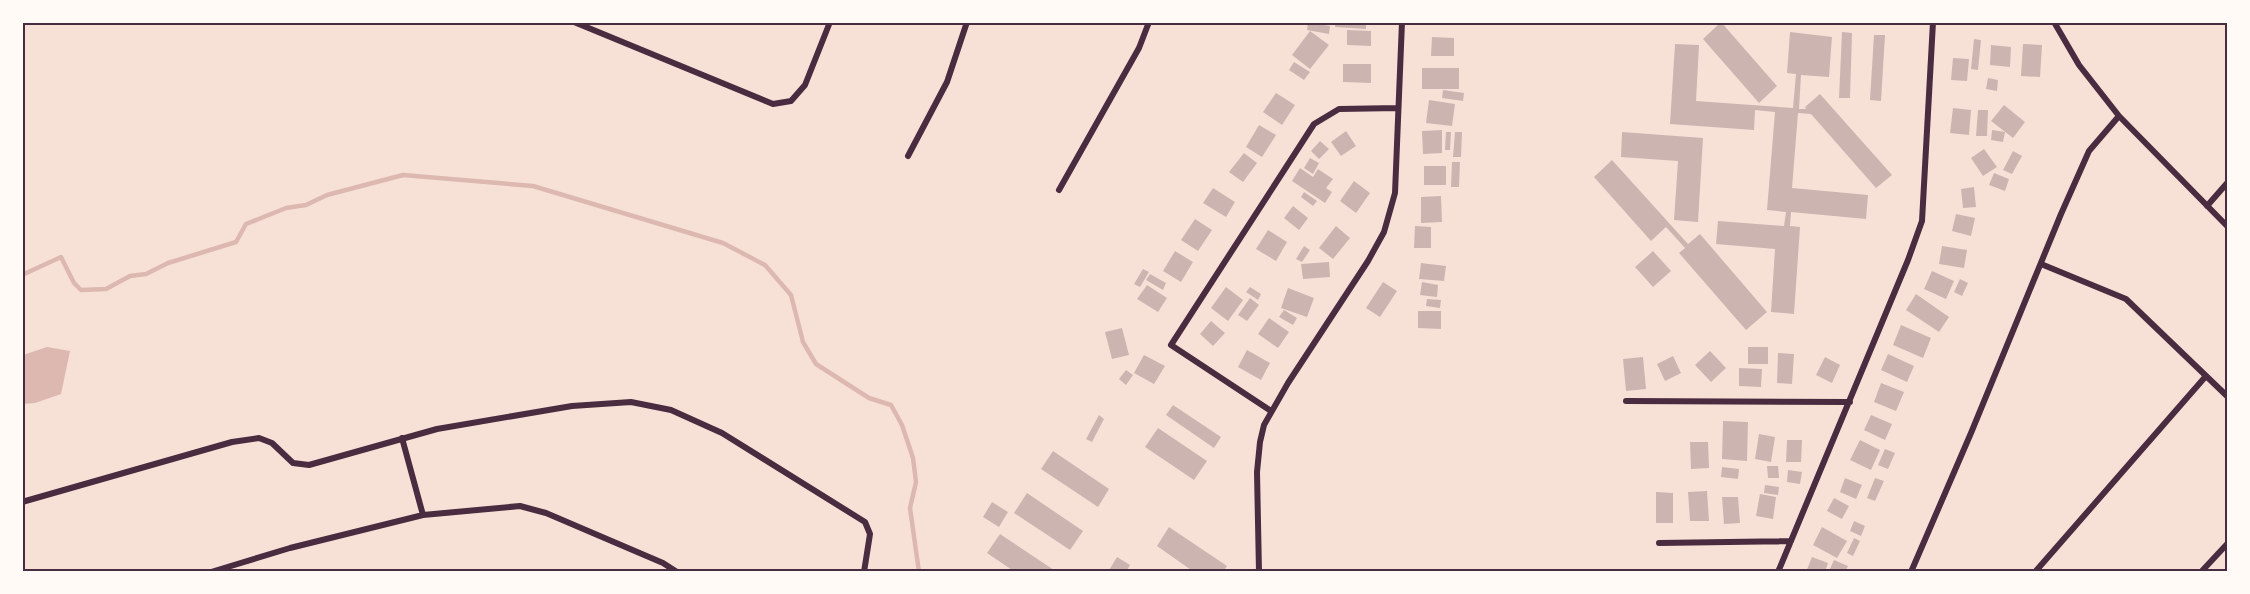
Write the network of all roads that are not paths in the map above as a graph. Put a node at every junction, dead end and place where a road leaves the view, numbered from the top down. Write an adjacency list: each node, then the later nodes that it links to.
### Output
1 (574, 22): 2 (street)
2 (830, 22)
3 (967, 22): 12 (street)
4 (1149, 22): 14 (street)
5 (1402, 22): 10 (street)
6 (1933, 22): 21 (street)
7 (2016, 22): 8 (street)
8 (2036, 22)
9 (2054, 22): 11 (street)
10 (1398, 108): 22 (street); 22 (street)
11 (2119, 117): 15 (street); 17 (street)
12 (908, 156)
13 (2228, 182): 15 (street)
14 (1059, 190)
15 (2207, 206): 16 (street)
16 (2228, 227)
17 (2040, 264): 18 (street); 36 (street)
18 (2206, 376): 19 (street); 37 (street)
19 (2228, 397)
20 (1626, 401): 21 (street)
21 (1850, 402): 26 (street)
22 (1271, 411): 34 (street)
23 (402, 438): 24 (street); 25 (street); 33 (street)
24 (22, 501)
25 (423, 515): 29 (street); 30 (street)
26 (1791, 541): 27 (street); 35 (street)
27 (1659, 543)
28 (2228, 543): 38 (street)
29 (663, 563): 31 (street); 32 (street)
30 (212, 572)
31 (660, 572)
32 (677, 572)
33 (864, 572)
34 (1259, 572)
35 (1778, 572)
36 (1911, 572)
37 (2035, 572)
38 (2201, 572)

